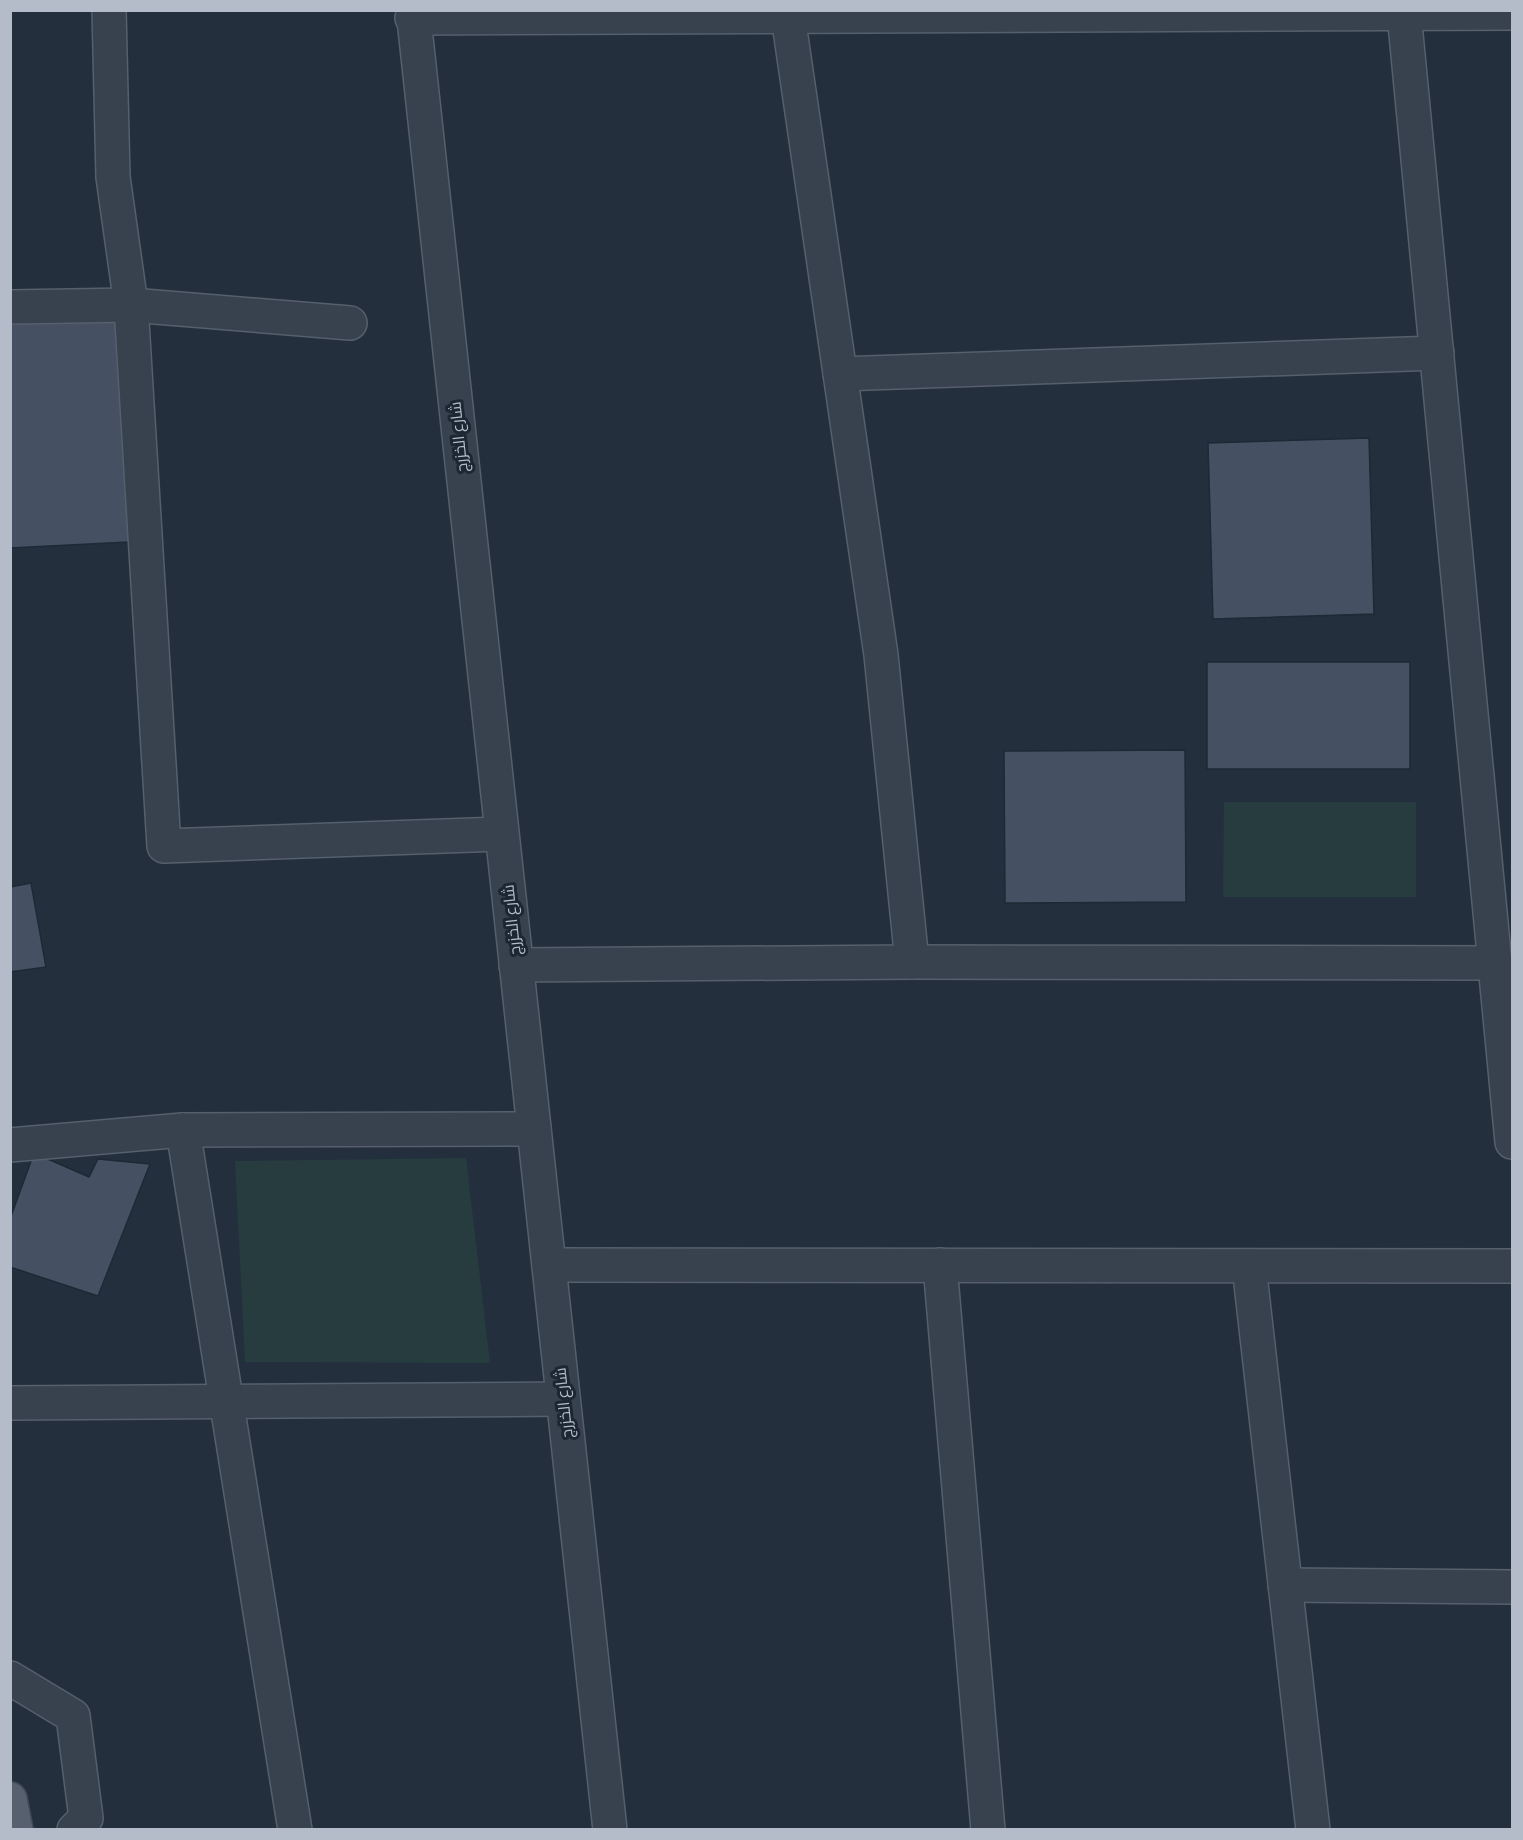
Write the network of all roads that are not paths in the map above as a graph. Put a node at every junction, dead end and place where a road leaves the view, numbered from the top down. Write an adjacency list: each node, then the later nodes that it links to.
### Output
1 (109, 10): 7 (street)
2 (1096, 12): 3 (street); 6 (street)
3 (1404, 12): 4 (street); 10 (street)
4 (1512, 13)
5 (412, 14): 6 (street); 12 (street, شارع الخزرج)
6 (788, 16): 11 (street)
7 (130, 305): 8 (street); 9 (street); 12 (street)
8 (10, 307)
9 (350, 323)
10 (1437, 352): 11 (street); 14 (street)
11 (840, 375): 13 (street)
12 (501, 834): 15 (street, شارع الخزرج)
13 (912, 962): 14 (street); 15 (street)
14 (1495, 963): 18 (street)
15 (516, 965): 16 (street, شارع الخزرج)
16 (534, 1129): 17 (street); 20 (street, شارع الخزرج)
17 (183, 1130): 19 (street); 25 (street)
18 (1512, 1142)
19 (10, 1145)
20 (549, 1264): 21 (street); 24 (street, شارع الخزرج)
21 (940, 1265): 22 (street); 35 (street)
22 (1249, 1266): 23 (street); 27 (street)
23 (1512, 1266)
24 (563, 1400): 25 (street); 34 (street, شارع الخزرج)
25 (227, 1402): 26 (street); 33 (street)
26 (10, 1403)
27 (1285, 1585): 28 (street); 36 (street)
28 (1512, 1587)
29 (10, 1678): 32 (street)
30 (10, 1799): 31 (main road)
31 (16, 1830)
32 (74, 1830)
33 (295, 1830)
34 (610, 1830)
35 (988, 1830)
36 (1313, 1830)

